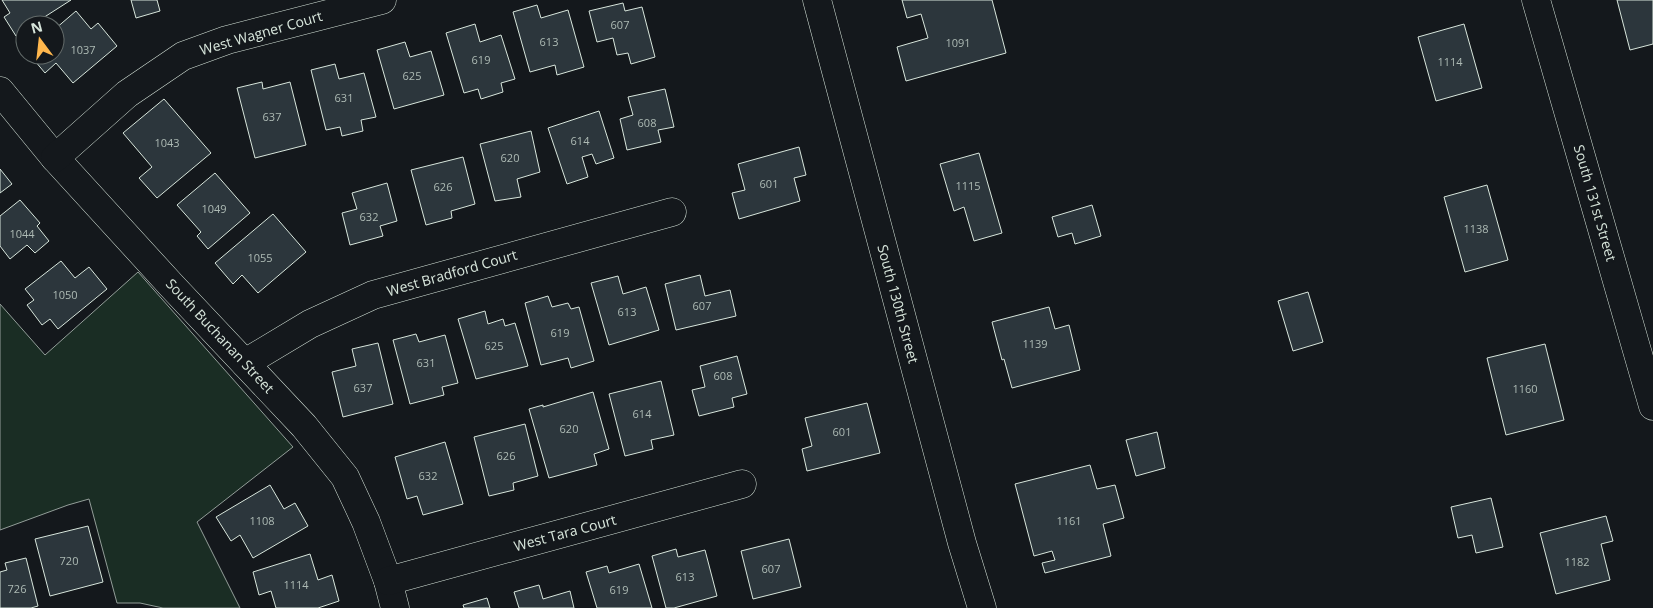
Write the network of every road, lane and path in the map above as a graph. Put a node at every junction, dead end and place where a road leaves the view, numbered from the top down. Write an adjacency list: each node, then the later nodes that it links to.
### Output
1 (382, 0): 5 (street, West Wagner Court)
2 (817, 0): 12 (street, South 130th Street)
3 (1536, 0): 8 (street, South 131st Street)
4 (0, 91): 5 (street, South Buchanan Street)
5 (56, 158): 7 (street, South Buchanan Street)
6 (672, 212): 7 (street, West Bradford Court)
7 (245, 364): 10 (street, South Buchanan Street)
8 (1653, 406)
9 (742, 484): 10 (street, West Tara Court)
10 (388, 582): 11 (street, South Buchanan Street)
11 (395, 608)
12 (982, 608)

